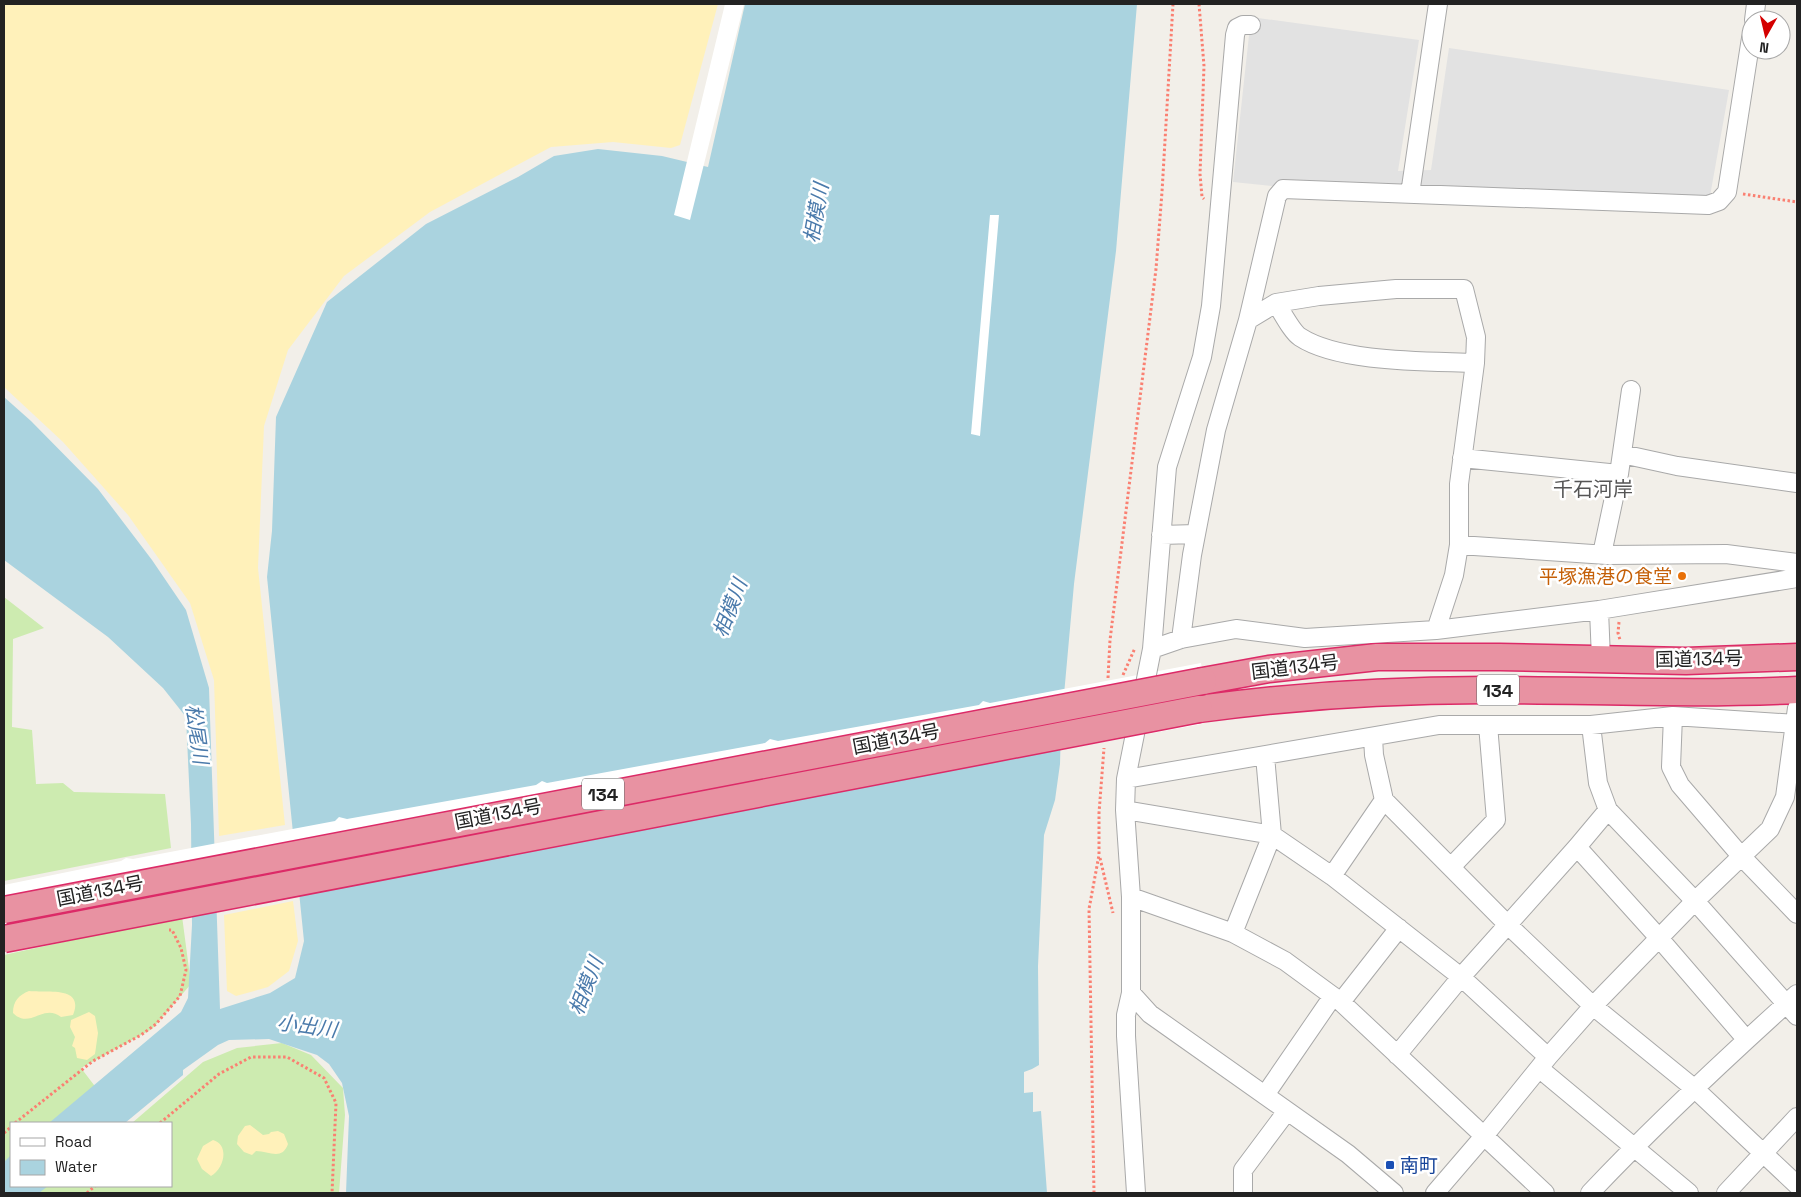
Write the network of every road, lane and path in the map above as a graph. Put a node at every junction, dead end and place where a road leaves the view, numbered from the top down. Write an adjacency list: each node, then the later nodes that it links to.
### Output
1 (1173, 4): 32 (path)
2 (1199, 4): 9 (path)
3 (1438, 4): 7 (street)
4 (1251, 25): 9 (street)
5 (1748, 60): 6 (street)
6 (1727, 192): 7 (street); 8 (path)
7 (1410, 194): 11 (street)
8 (1797, 202)
9 (1219, 214): 19 (street)
10 (1276, 303): 11 (street); 12 (street); 12 (street)
11 (1248, 320): 18 (street)
12 (1475, 364): 15 (street)
13 (1630, 390): 14 (street)
14 (1622, 454): 16 (street); 17 (street)
15 (1462, 458): 16 (street); 20 (street)
16 (1619, 474): 21 (street)
17 (1797, 482)
18 (1196, 534): 19 (street); 27 (street)
19 (1161, 535): 29 (street)
20 (1459, 545): 21 (street); 26 (street)
21 (1602, 554): 22 (street)
22 (1797, 563)
23 (1797, 578): 24 (street)
24 (1598, 610): 26 (street); 31 (street)
25 (1625, 618): 28 (path)
26 (1436, 630): 27 (street)
27 (1181, 640): 29 (street)
28 (1621, 642)
29 (1144, 647): 33 (path); 42 (street)
30 (1797, 657): 31 (highway, 国道134号 / 134)
31 (1601, 659): 54 (highway, 国道134号 / 134, bridge)
32 (1108, 678)
33 (1121, 680)
34 (1797, 690): 61 (highway, 国道134号 / 134, bridge)
35 (1674, 716): 36 (street); 38 (street); 49 (street)
36 (1796, 719): 43 (street)
37 (1488, 724): 38 (street); 39 (street); 50 (street)
38 (1591, 725): 46 (street)
39 (1373, 736): 41 (street); 44 (street)
40 (1104, 742): 83 (path)
41 (1265, 756): 42 (street); 47 (street)
42 (1126, 779): 45 (street)
43 (1792, 792): 49 (street)
44 (1384, 800): 50 (street); 51 (street)
45 (1125, 810): 47 (street); 52 (street)
46 (1608, 810): 48 (street); 53 (street)
47 (1272, 835): 51 (street); 59 (street)
48 (1577, 847): 56 (street); 60 (street)
49 (1741, 856): 53 (street); 55 (street)
50 (1451, 868): 56 (street)
51 (1332, 876): 57 (street)
52 (1131, 897): 59 (street); 63 (street)
53 (1695, 901): 60 (street); 65 (street)
54 (4, 910)
55 (1797, 914)
56 (1508, 924): 62 (street); 66 (street)
57 (1399, 928): 62 (street); 64 (street)
58 (164, 929): 70 (path)
59 (1233, 933): 64 (street)
60 (1659, 938): 66 (street); 67 (street)
61 (4, 939)
62 (1461, 977): 68 (street); 69 (street)
63 (1131, 993): 73 (street); 84 (street)
64 (1337, 999): 68 (street); 73 (street)
65 (1794, 1005): 67 (street)
66 (1593, 1006): 69 (street); 72 (street)
67 (1746, 1039): 72 (street)
68 (1397, 1055): 78 (street)
69 (1544, 1063): 78 (street); 79 (street)
70 (78, 1073): 71 (path); 76 (path)
71 (82, 1078)
72 (1695, 1090): 79 (street); 80 (street)
73 (1265, 1094): 74 (street)
74 (1287, 1112): 85 (street); 86 (street)
75 (1797, 1117): 80 (street)
76 (16, 1122)
77 (161, 1122): 82 (path)
78 (1484, 1136): 87 (street); 88 (street)
79 (1633, 1147): 89 (street); 90 (street)
80 (1764, 1153): 81 (street); 91 (street)
81 (1797, 1185)
82 (332, 1193)
83 (1094, 1193)
84 (1136, 1193)
85 (1243, 1193)
86 (1394, 1193)
87 (1435, 1193)
88 (1545, 1193)
89 (1590, 1193)
90 (1689, 1193)
91 (1726, 1193)

